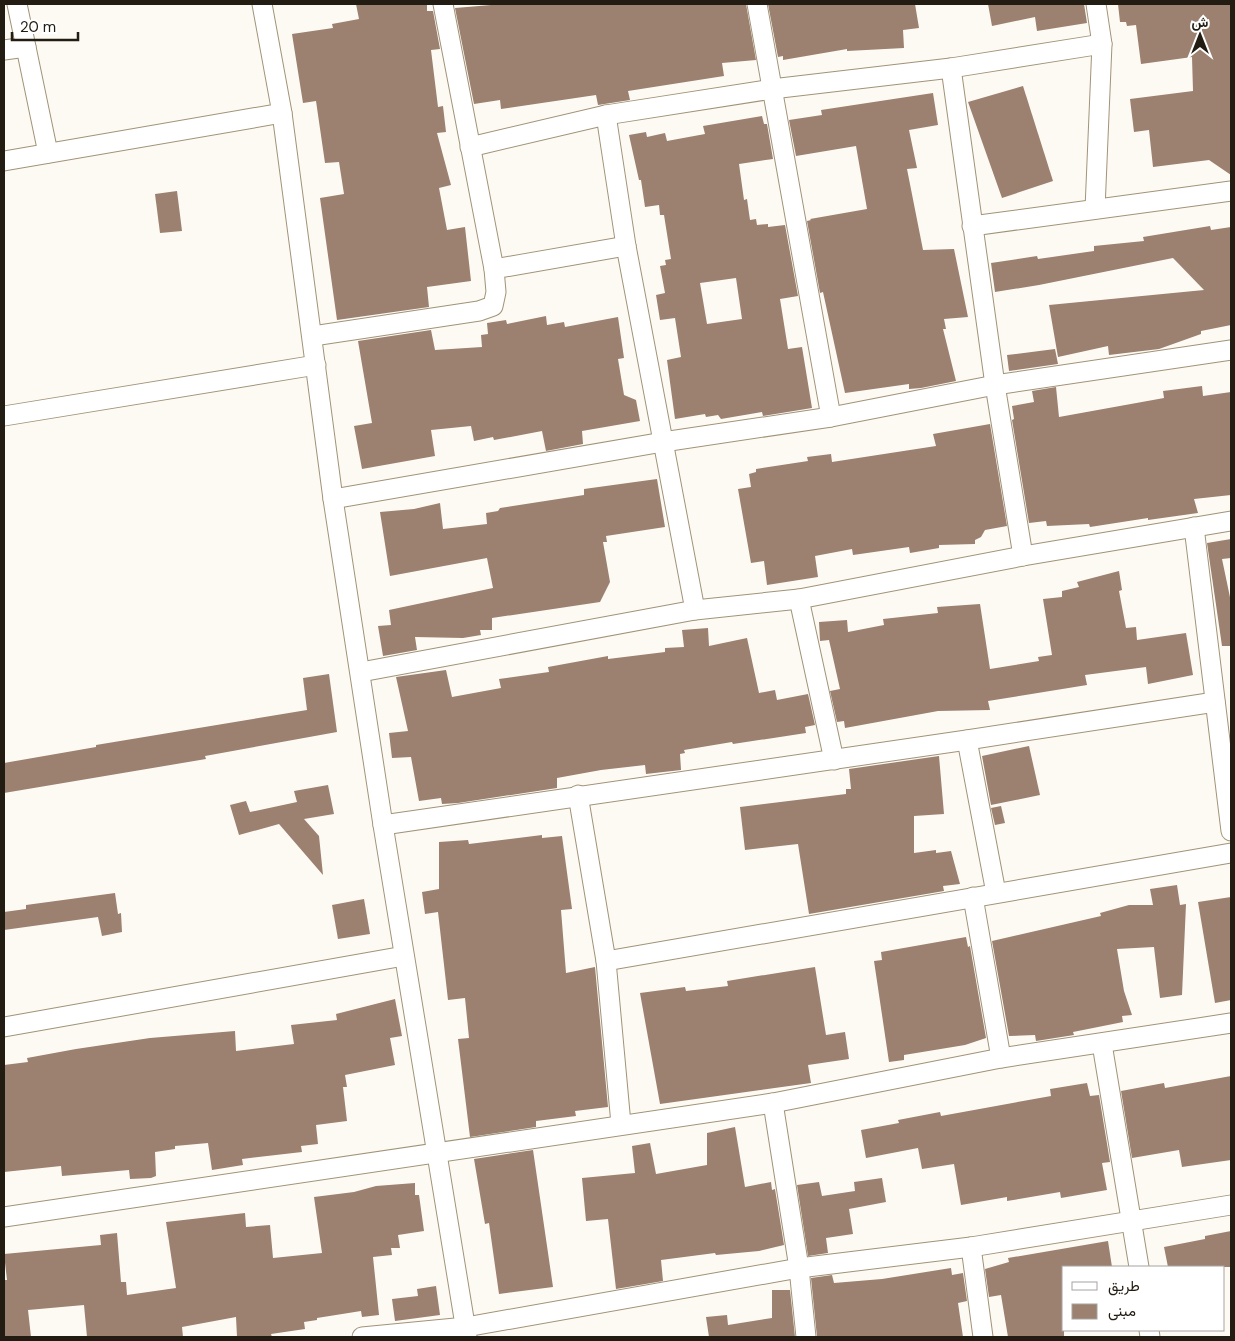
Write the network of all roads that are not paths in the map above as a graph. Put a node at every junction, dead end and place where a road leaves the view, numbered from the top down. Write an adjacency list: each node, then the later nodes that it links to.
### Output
1 (18, 4): 7 (street)
2 (266, 4): 11 (street)
3 (443, 4): 13 (street)
4 (757, 4): 10 (street)
5 (1096, 4): 6 (street)
6 (1102, 44): 9 (street); 17 (street)
7 (26, 47): 8 (street); 14 (street)
8 (4, 50)
9 (951, 68): 10 (street); 18 (street)
10 (772, 89): 12 (street); 26 (street)
11 (282, 113): 14 (street); 21 (street)
12 (606, 115): 13 (street); 19 (street)
13 (470, 147): 20 (street)
14 (48, 152): 15 (street)
15 (4, 161)
16 (1231, 191): 17 (street)
17 (1095, 209): 18 (street)
18 (972, 226): 24 (street)
19 (626, 246): 20 (street); 27 (street)
20 (494, 269): 21 (street)
21 (313, 336): 23 (street)
22 (1231, 350): 24 (street)
23 (316, 365): 25 (street); 28 (street)
24 (995, 385): 26 (street); 31 (street)
25 (4, 416)
26 (831, 417): 27 (street)
27 (663, 442): 28 (street); 33 (street)
28 (333, 499): 34 (street)
29 (1231, 521): 30 (street)
30 (1194, 527): 31 (street); 35 (street)
31 (1023, 556): 32 (street)
32 (799, 599): 33 (street); 37 (street)
33 (695, 610): 34 (street)
34 (361, 672): 39 (street)
35 (1215, 702): 36 (street); 40 (street)
36 (967, 740): 37 (street); 42 (street)
37 (834, 760): 38 (street)
38 (578, 795): 39 (street); 45 (street)
39 (383, 825): 44 (street)
40 (1231, 831)
41 (1231, 853): 42 (street)
42 (996, 894): 43 (street)
43 (974, 897): 45 (street); 49 (street)
44 (404, 956): 47 (street); 52 (street)
45 (606, 961): 51 (street)
46 (1231, 1023): 48 (street)
47 (4, 1027)
48 (1102, 1044): 49 (street); 55 (street)
49 (1001, 1058): 50 (street)
50 (773, 1104): 51 (street); 58 (street)
51 (621, 1124): 52 (street)
52 (439, 1152): 54 (street); 59 (street)
53 (1231, 1205): 55 (street)
54 (4, 1217)
55 (1131, 1220): 56 (street); 57 (street)
56 (971, 1247): 58 (street); 62 (street)
57 (1138, 1266)
58 (799, 1268): 59 (street); 61 (street)
59 (467, 1332): 60 (street)
60 (362, 1337)
61 (806, 1337)
62 (983, 1337)

